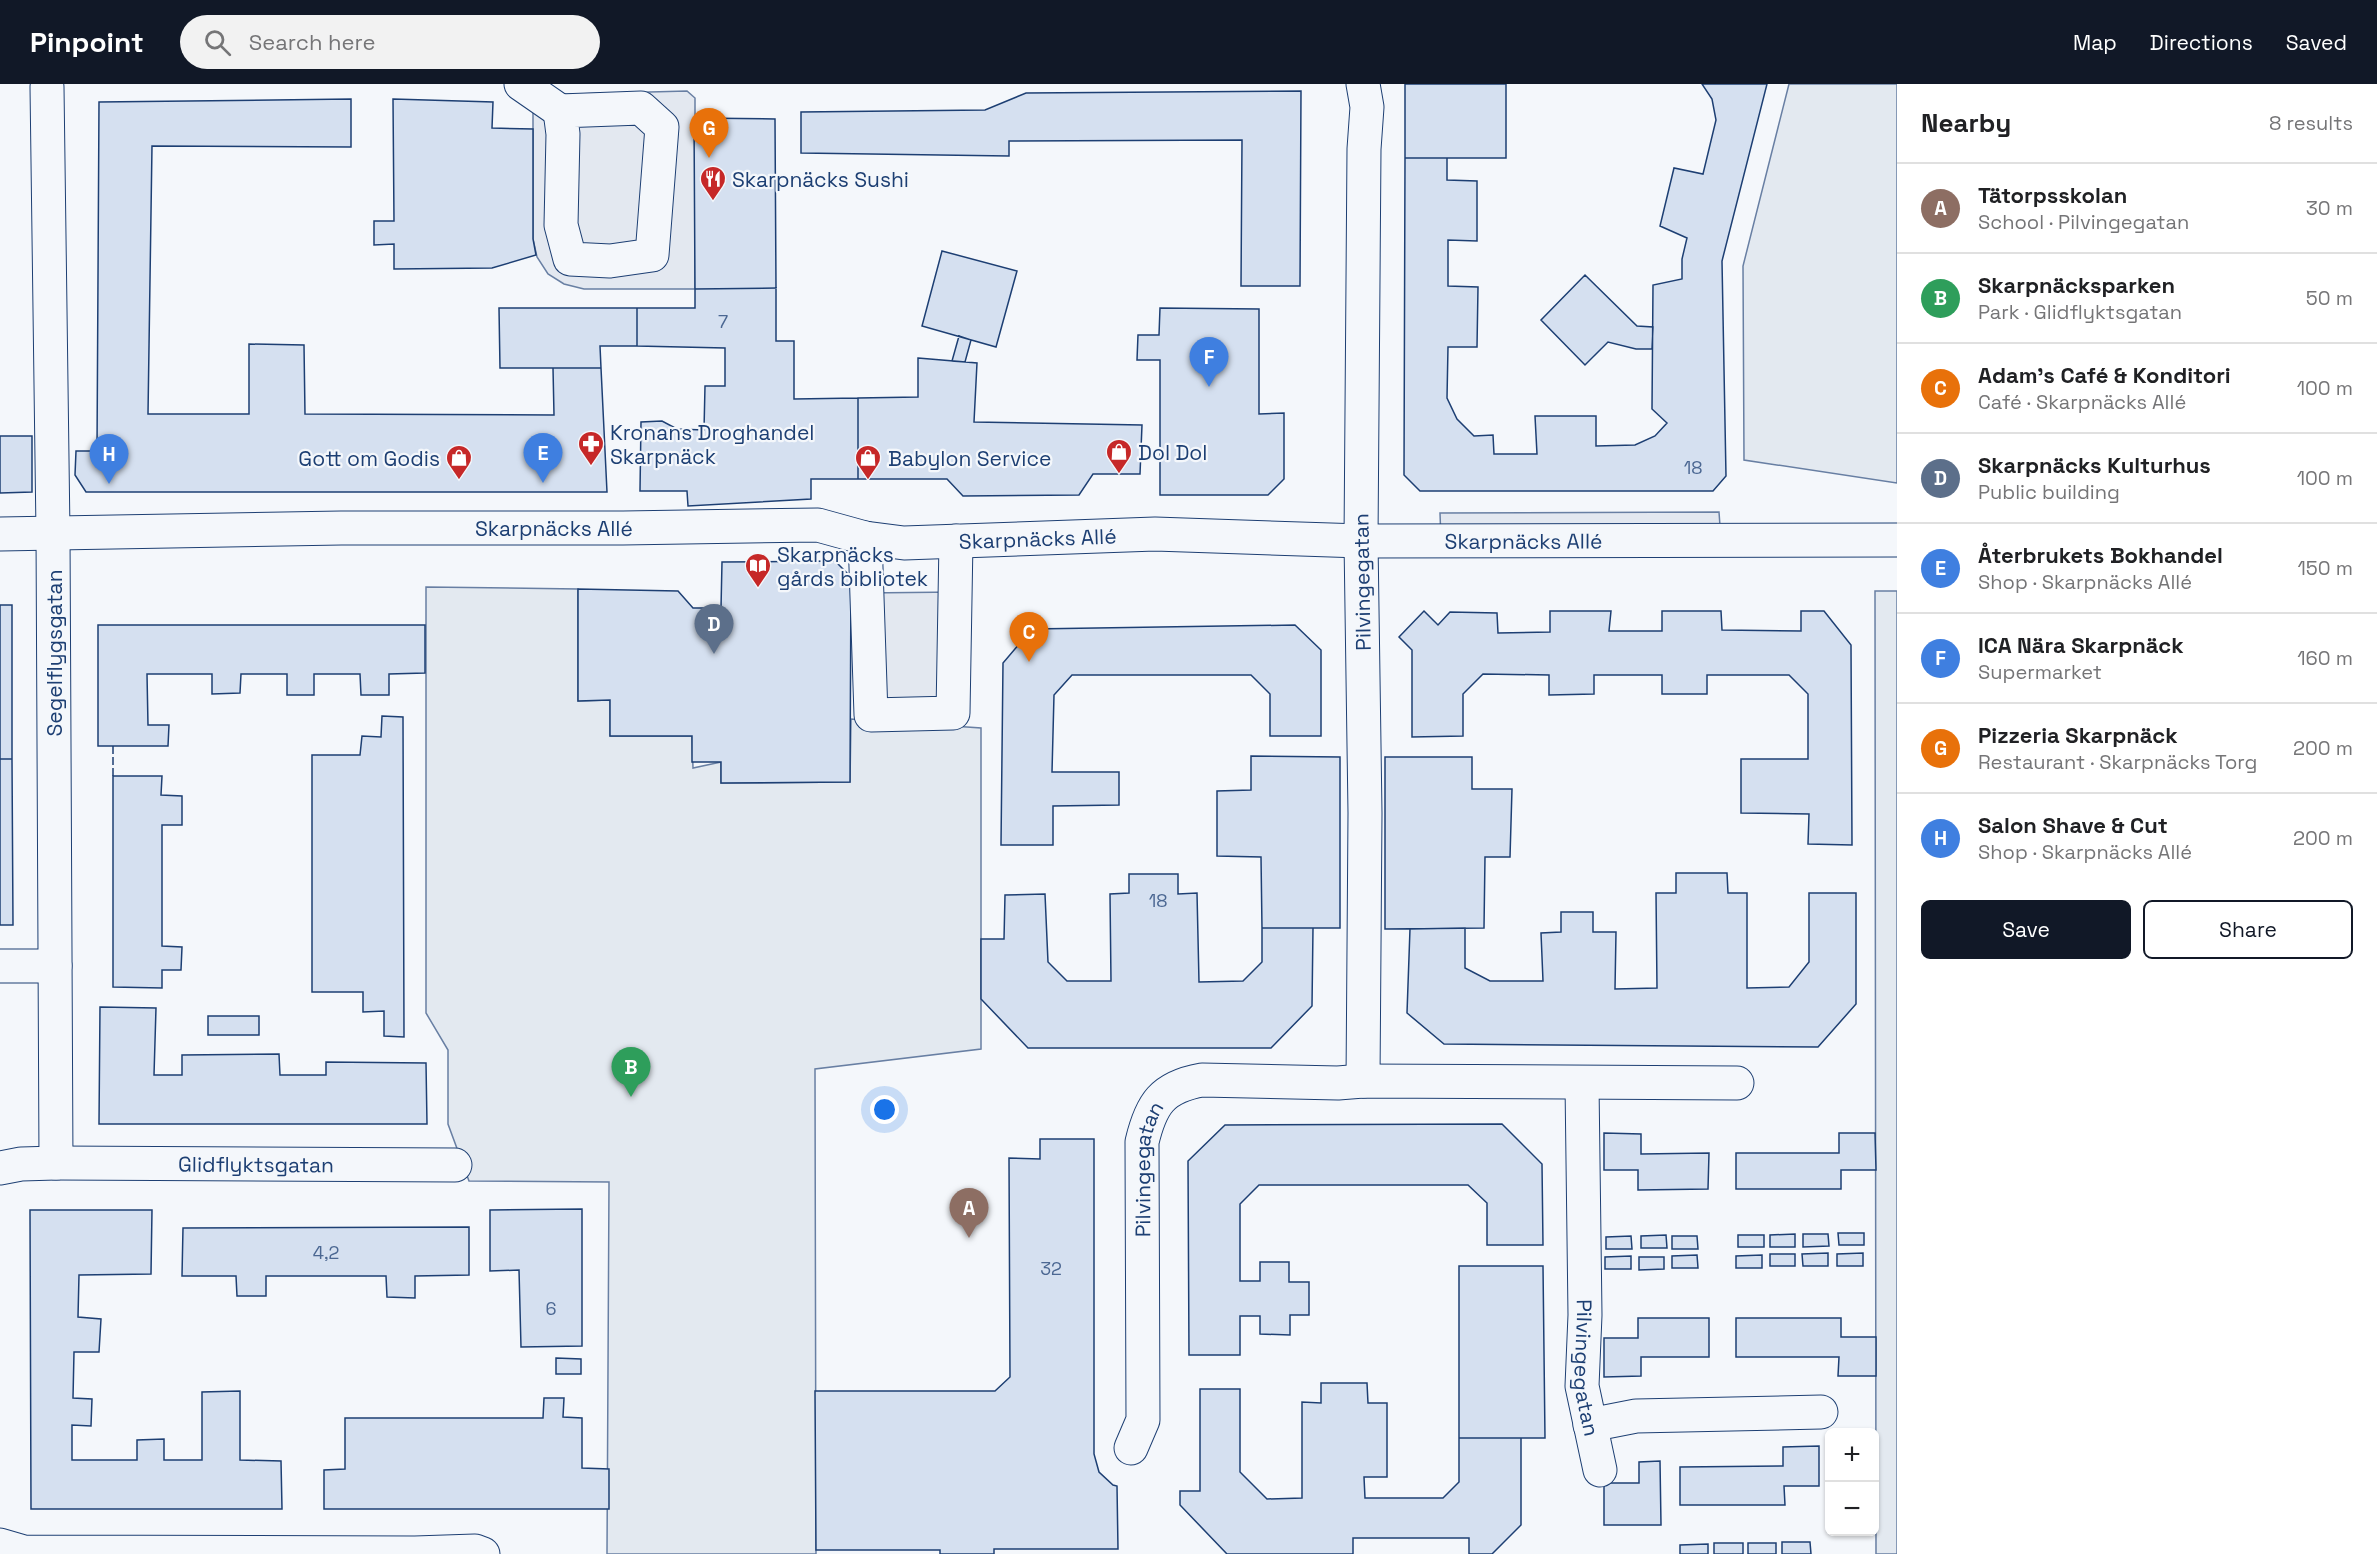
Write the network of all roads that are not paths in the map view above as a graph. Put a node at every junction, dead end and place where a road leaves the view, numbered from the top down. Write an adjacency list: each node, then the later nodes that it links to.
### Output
1 (521, 84): 4 (street)
2 (1363, 84): 10 (street, Pilvingegatan)
3 (46, 85): 5 (street, Segelflygsgatan)
4 (560, 111): 4 (street)
5 (53, 533): 6 (street, Skarpnäcks Allé); 7 (street, Skarpnäcks Allé); 12 (street, Segelflygsgatan)
6 (0, 534)
7 (865, 538): 9 (street, Skarpnäcks Allé); 9 (street)
8 (1897, 540): 10 (street, Skarpnäcks Allé)
9 (956, 541): 10 (street, Skarpnäcks Allé)
10 (1361, 541): 13 (street, Pilvingegatan)
11 (0, 966): 12 (street)
12 (55, 966): 16 (street, Segelflygsgatan)
13 (1363, 1081): 15 (street, Pilvingegatan); 21 (street, Pilvingegatan)
14 (1737, 1083): 15 (street, Pilvingegatan)
15 (1582, 1084): 20 (street, Pilvingegatan)
16 (56, 1163): 17 (street, Glidflyktsgatan); 18 (street)
17 (455, 1165)
18 (0, 1168)
19 (1821, 1413): 20 (street)
20 (1590, 1425): 22 (street, Pilvingegatan)
21 (1131, 1448)
22 (1600, 1470)
23 (0, 1545): 24 (street)
24 (483, 1554)

